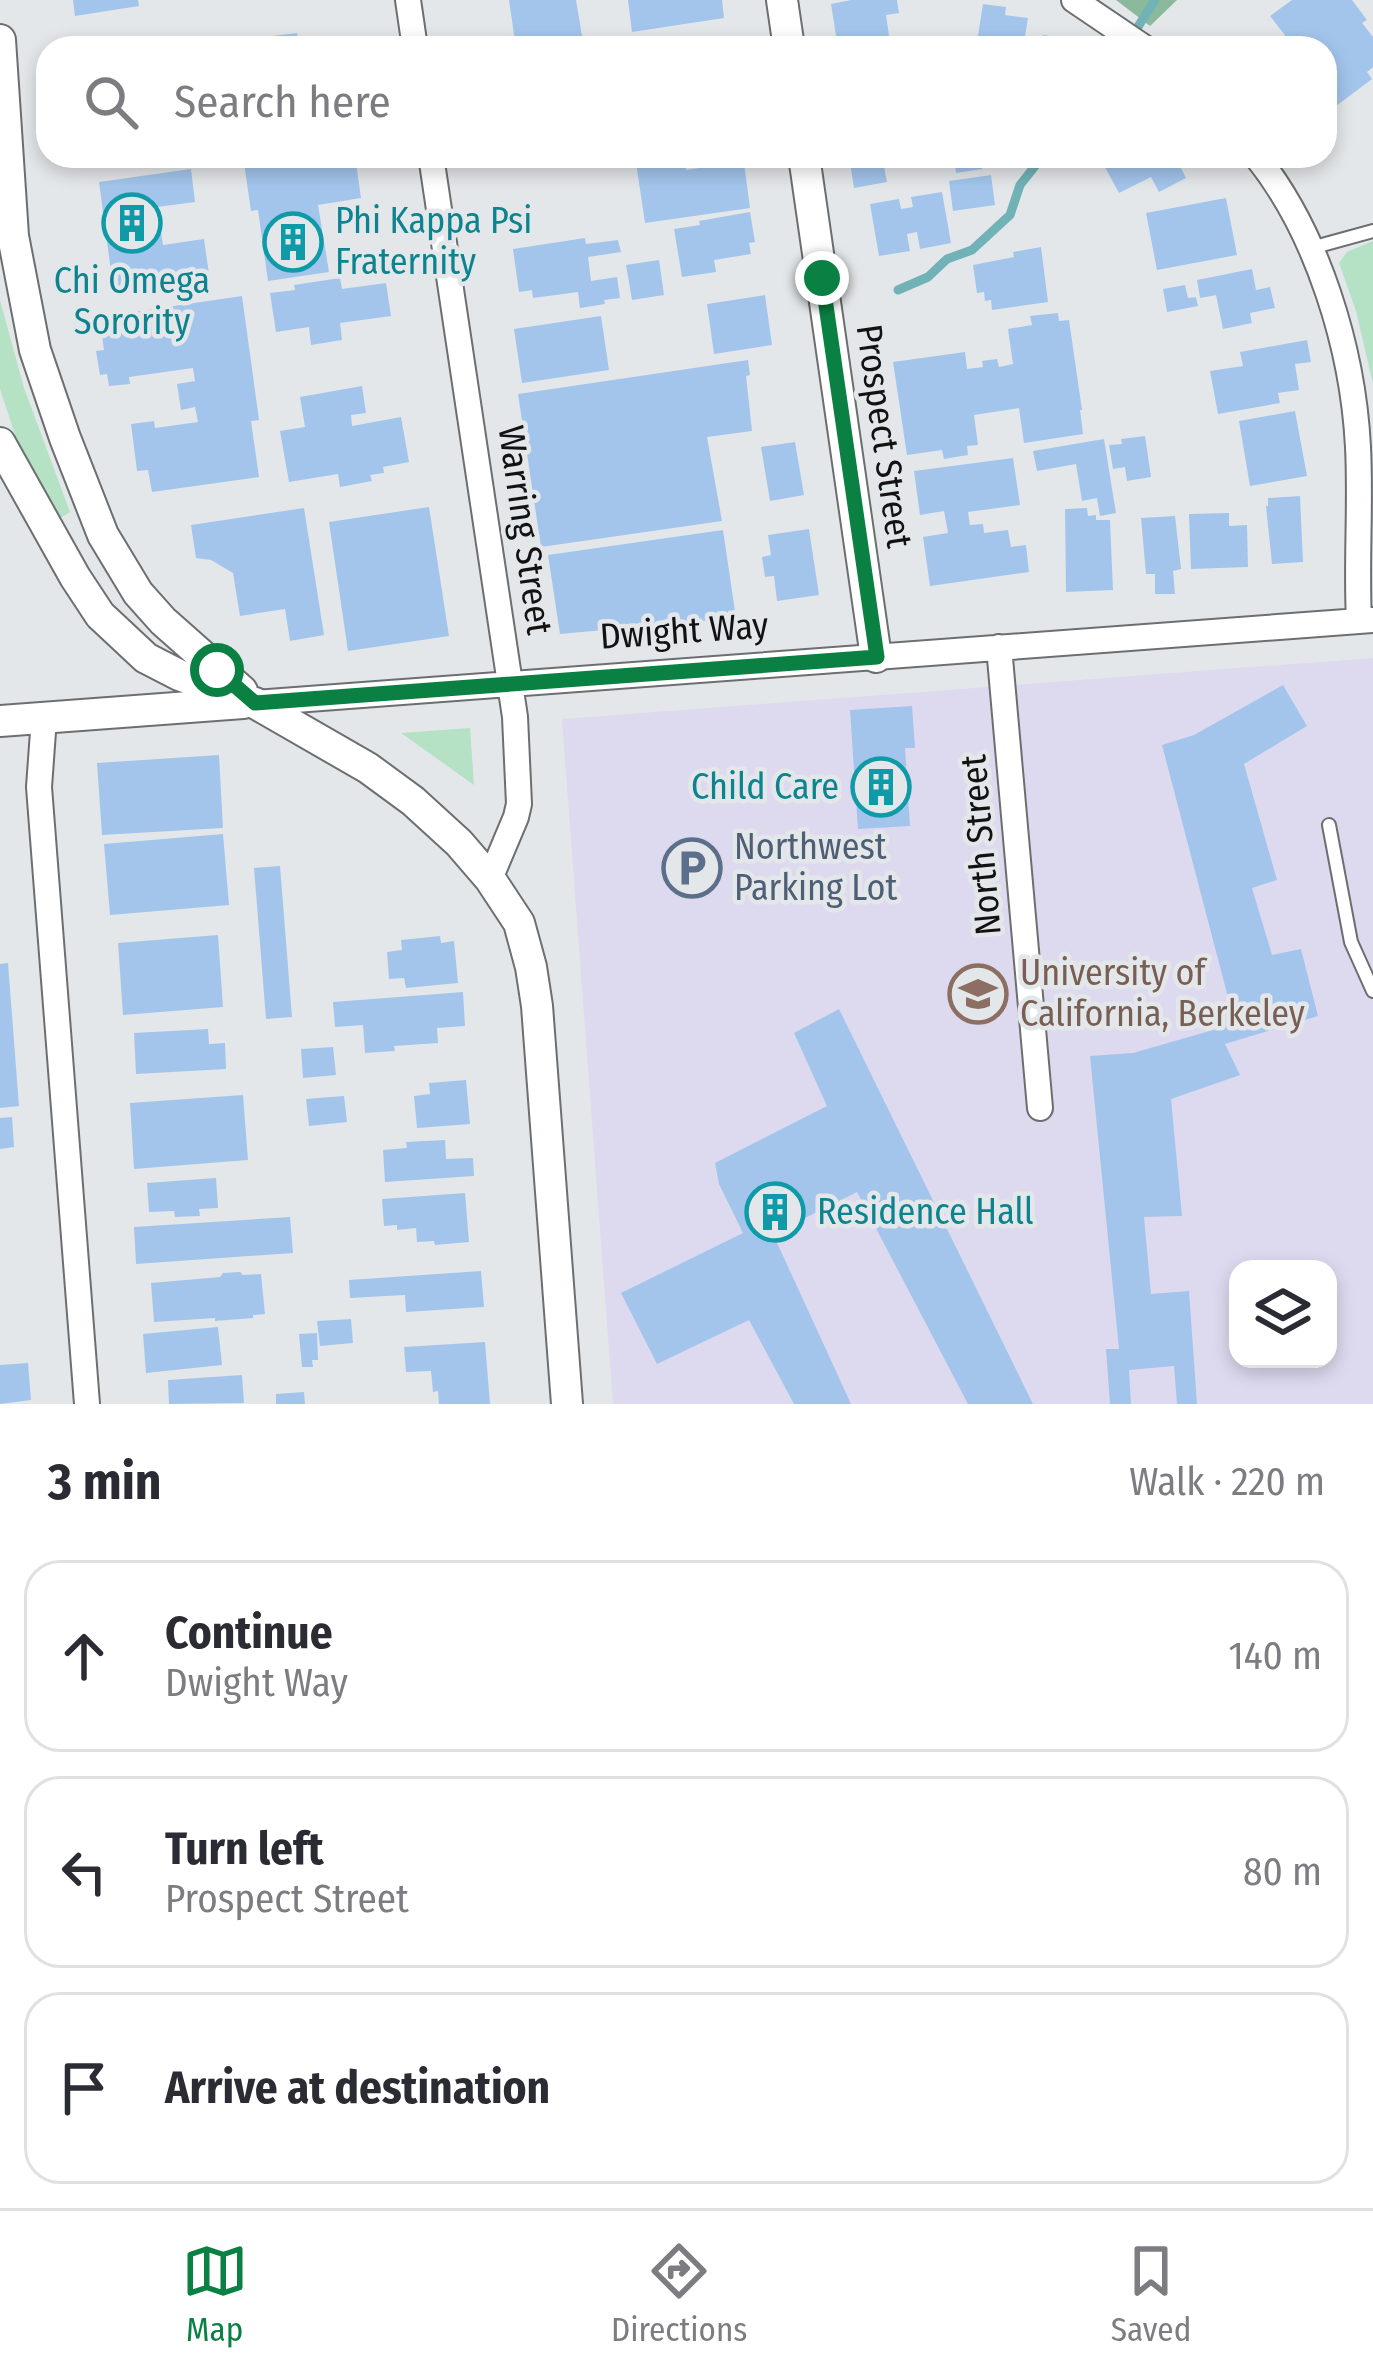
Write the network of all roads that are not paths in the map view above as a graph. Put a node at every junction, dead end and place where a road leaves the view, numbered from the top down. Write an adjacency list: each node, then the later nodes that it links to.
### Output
1 (408, 0): 4 (street)
2 (782, 0): 5 (street)
3 (1074, 0): 6 (street)
4 (413, 36)
5 (787, 36)
6 (1127, 36)
7 (0, 40): 12 (street)
8 (433, 168): 18 (street, Warring Street)
9 (806, 168): 17 (street, Prospect Street)
10 (1264, 168): 13 (street)
11 (1373, 231): 13 (lane)
12 (6, 236): 19 (street)
13 (1310, 248): 15 (street)
14 (0, 443): 19 (street)
15 (1366, 620): 16 (street, Dwight Way)
16 (999, 647): 17 (street, Dwight Way); 25 (street, North Street)
17 (877, 657): 18 (street, Dwight Way)
18 (510, 683): 19 (street, Dwight Way); 23 (street, Warring Street)
19 (255, 703): 20 (street, Dwight Way); 23 (street)
20 (44, 718): 21 (street, Dwight Way); 26 (street)
21 (0, 721)
22 (1329, 825): 24 (lane)
23 (490, 879): 27 (street)
24 (1373, 991)
25 (1040, 1108)
26 (87, 1404)
27 (567, 1404)

